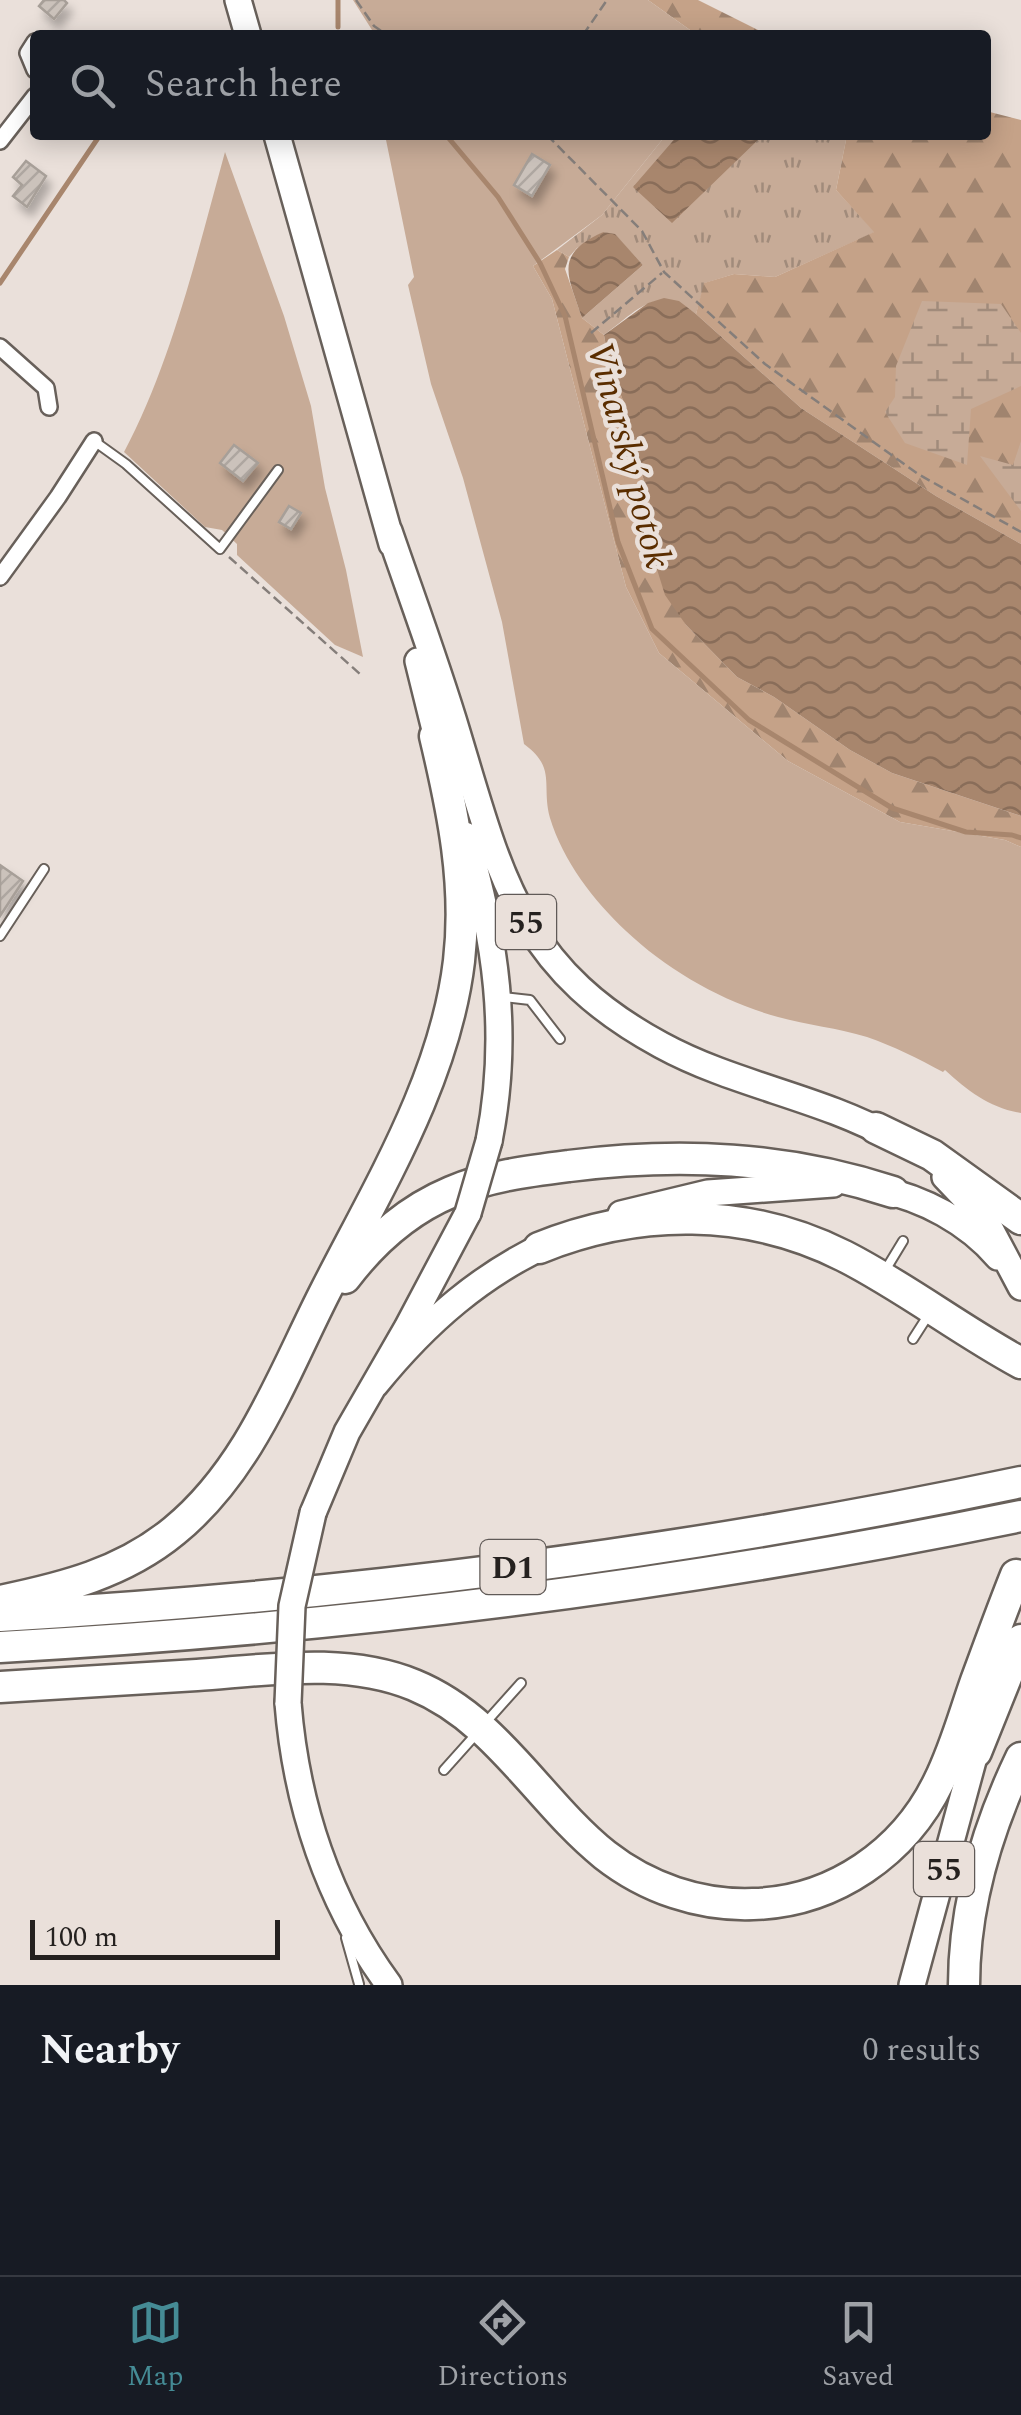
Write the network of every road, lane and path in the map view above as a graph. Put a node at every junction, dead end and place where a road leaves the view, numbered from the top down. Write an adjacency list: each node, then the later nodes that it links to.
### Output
1 (238, 0): 4 (main road)
2 (356, 0): 5 (path)
3 (606, 0): 6 (path)
4 (247, 30)
5 (380, 30)
6 (586, 30)
7 (30, 102): 10 (street)
8 (278, 140): 17 (main road, 55)
9 (552, 140): 11 (path)
10 (0, 141)
11 (664, 272): 12 (path); 18 (path)
12 (592, 332)
13 (0, 347): 14 (street)
14 (49, 407)
15 (94, 441): 19 (lane); 20 (street)
16 (278, 470): 19 (lane)
17 (389, 531): 22 (main road, 55); 27 (main road, 55)
18 (1021, 532)
19 (220, 549): 21 (path)
20 (0, 577)
21 (360, 674)
22 (435, 736): 25 (main road, 55); 37 (highway)
23 (44, 869): 24 (lane)
24 (0, 936)
25 (500, 997): 26 (lane); 38 (main road, 55, bridge)
26 (560, 1039)
27 (876, 1128): 29 (highway); 33 (main road, 55)
28 (893, 1192): 31 (main road, 55); 33 (main road, 55); 37 (highway)
29 (1021, 1219)
30 (903, 1242): 32 (lane)
31 (539, 1248): 32 (highway); 38 (main road, 55)
32 (881, 1277): 34 (highway)
33 (1021, 1289)
34 (932, 1309): 35 (lane); 36 (highway)
35 (913, 1339)
36 (1021, 1363)
37 (291, 1364): 42 (highway)
38 (375, 1385): 52 (main road, 55, bridge)
39 (1021, 1482): 43 (highway, D1)
40 (1021, 1516): 45 (highway, D1)
41 (1018, 1565): 48 (highway); 49 (main road, 55)
42 (0, 1601)
43 (0, 1616)
44 (1021, 1640): 49 (highway)
45 (0, 1647)
46 (521, 1683): 48 (lane)
47 (0, 1689): 48 (highway)
48 (482, 1728): 51 (lane)
49 (976, 1752): 55 (main road, 55)
50 (1021, 1758): 56 (highway)
51 (444, 1770)
52 (332, 1886): 53 (lane); 54 (main road, 55)
53 (359, 1984)
54 (389, 1985)
55 (912, 1985)
56 (964, 1985)

